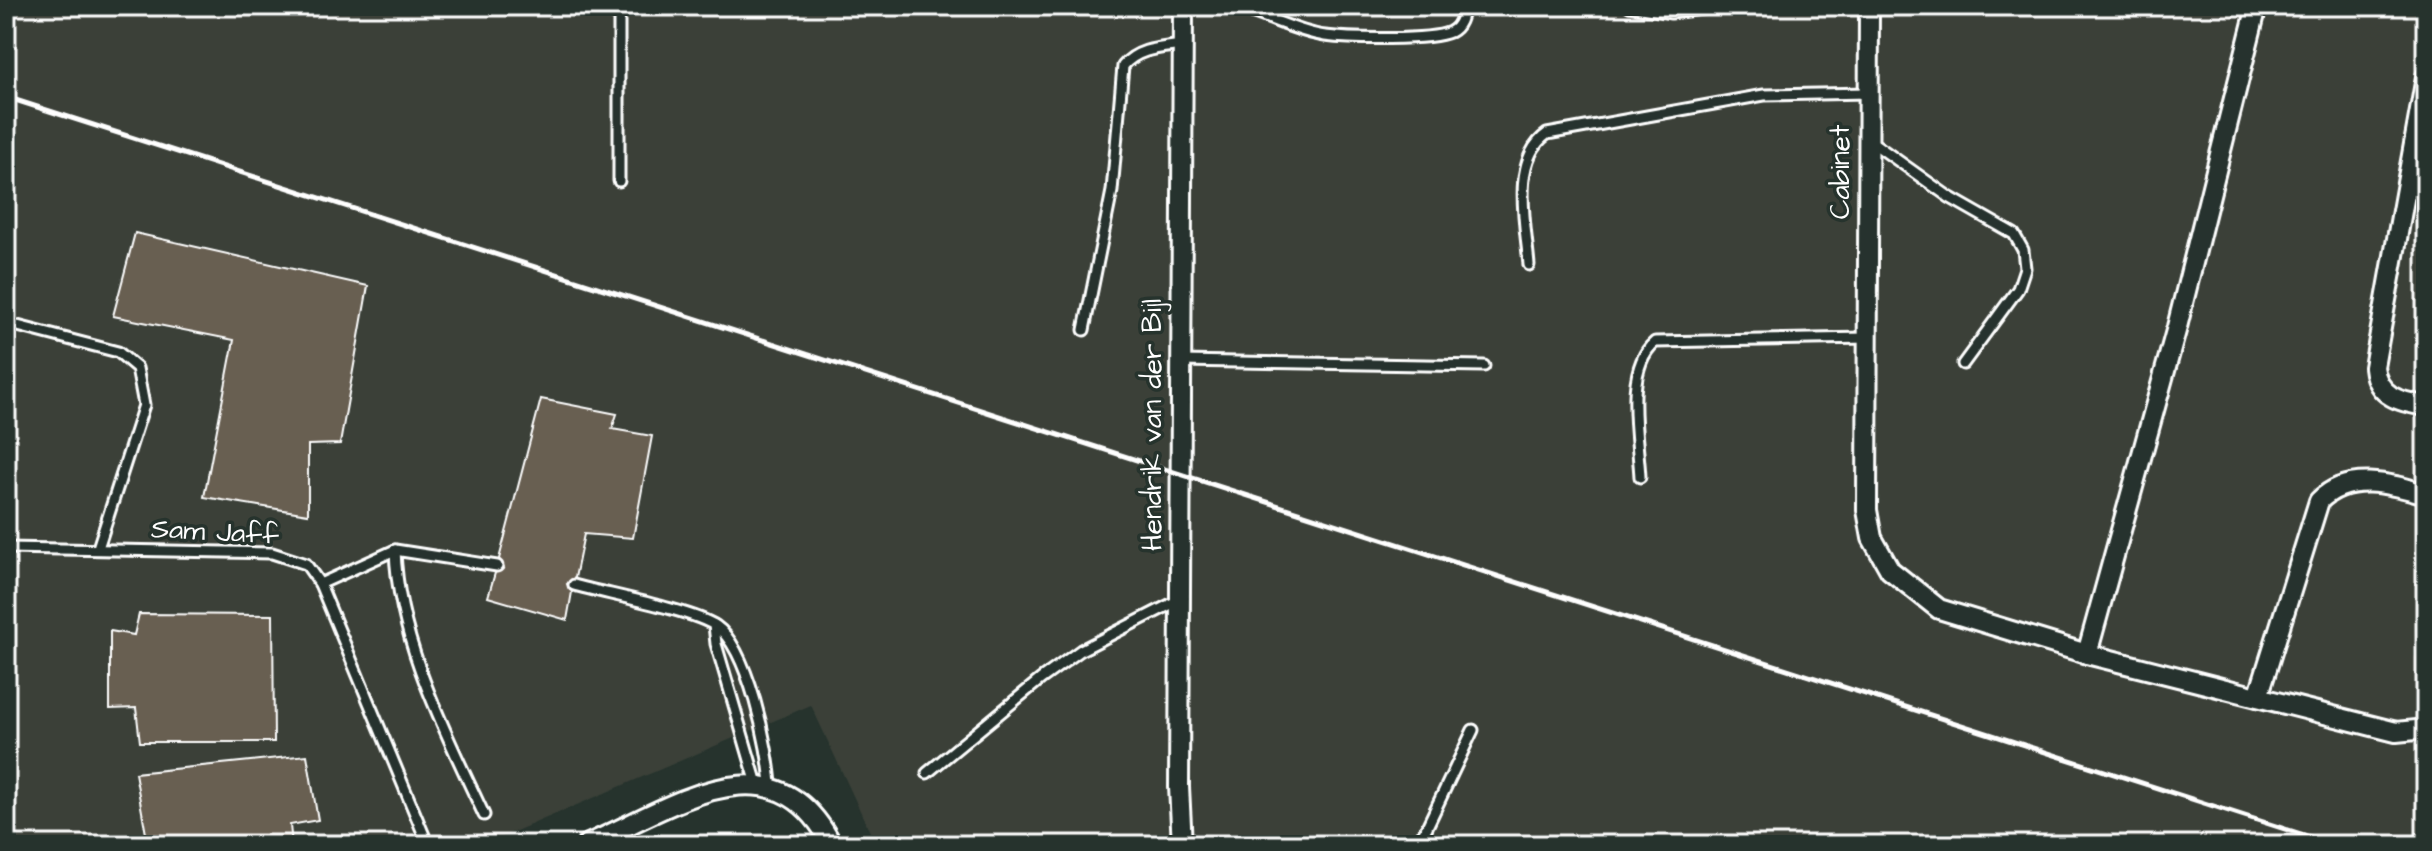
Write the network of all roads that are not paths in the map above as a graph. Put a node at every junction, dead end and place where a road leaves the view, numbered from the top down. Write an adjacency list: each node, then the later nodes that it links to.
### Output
1 (619, 6): 13 (lane)
2 (1183, 6): 9 (street, Hendrik van der Bijl)
3 (1224, 6): 4 (lane)
4 (1464, 6)
5 (1629, 6): 6 (lane)
6 (1725, 6)
7 (1869, 6): 11 (street, Cabinet)
8 (2257, 6): 32 (street)
9 (1182, 45): 16 (lane); 18 (street, Hendrik van der Bijl)
10 (2426, 77): 21 (street)
11 (1868, 93): 12 (street, Cabinet); 14 (lane)
12 (1868, 140): 17 (street, Cabinet); 19 (lane)
13 (619, 181)
14 (1529, 265)
15 (6, 323): 25 (lane)
16 (1084, 330)
17 (1869, 338): 22 (lane); 32 (street, Cabinet)
18 (1180, 361): 20 (lane); 30 (street, Hendrik van der Bijl)
19 (1963, 364)
20 (1484, 366)
21 (2426, 406)
22 (1640, 477)
23 (2426, 494): 33 (street)
24 (6, 548): 25 (lane, Sam Jaff)
25 (98, 548): 28 (lane, Sam Jaff)
26 (395, 550): 27 (lane); 28 (lane); 38 (lane)
27 (497, 566)
28 (320, 584): 39 (lane, Sam Jaff)
29 (574, 585): 31 (lane)
30 (1179, 600): 36 (lane); 42 (street, Hendrik van der Bijl)
31 (714, 625): 37 (lane); 37 (lane)
32 (2087, 654): 33 (street, Cabinet)
33 (2258, 697): 34 (street, Cabinet)
34 (2426, 729)
35 (1473, 730): 43 (lane)
36 (927, 773)
37 (764, 785): 40 (street); 41 (street)
38 (484, 815)
39 (428, 845)
40 (586, 845)
41 (832, 845)
42 (1182, 845)
43 (1415, 845)

